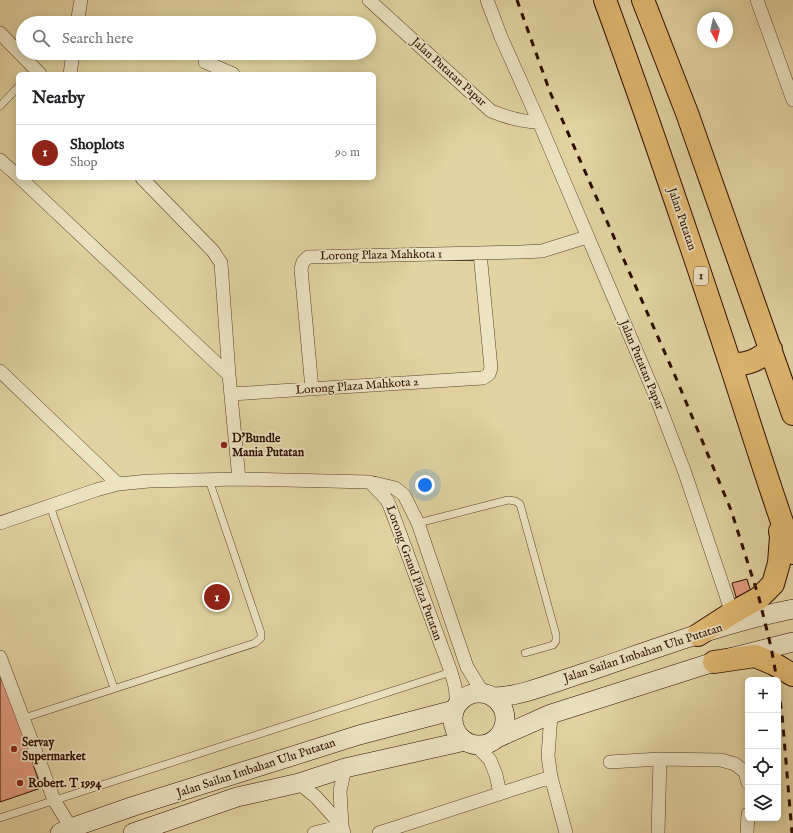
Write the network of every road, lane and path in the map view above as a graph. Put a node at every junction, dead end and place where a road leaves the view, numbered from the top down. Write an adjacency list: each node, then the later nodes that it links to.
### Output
1 (81, 0): 7 (street)
2 (369, 0): 19 (street, Jalan Putatan Papar)
3 (488, 0): 19 (street, Jalan Putatan Papar)
4 (605, 0): 27 (highway, Jalan Putatan / 1)
5 (643, 0): 26 (highway)
6 (757, 0): 17 (street)
7 (78, 16)
8 (0, 32): 9 (street)
9 (16, 50)
10 (24, 60): 13 (street)
11 (72, 60): 14 (street)
12 (205, 62): 15 (street)
13 (35, 72)
14 (70, 72)
15 (228, 72)
16 (16, 89): 18 (lane)
17 (793, 100)
18 (0, 106)
19 (539, 122): 24 (street, Jalan Putatan Papar)
20 (0, 160): 21 (street)
21 (16, 174)
22 (22, 180): 29 (street)
23 (144, 180): 29 (street)
24 (587, 237): 25 (street, Lorong Plaza Mahkota 1); 43 (street, Jalan Putatan Papar)
25 (480, 253): 30 (street, Lorong Plaza Mahkota 2); 30 (street, Lorong Plaza Mahkota 1)
26 (770, 349): 27 (highway); 32 (highway)
27 (731, 364): 37 (highway, Jalan Putatan / 1)
28 (0, 371): 36 (street)
29 (229, 375): 31 (street)
30 (312, 389): 31 (street, Lorong Plaza Mahkota 2)
31 (231, 394): 33 (street)
32 (793, 414)
33 (240, 479): 34 (street); 35 (street)
34 (209, 480): 36 (street); 51 (lane)
35 (370, 482): 40 (street, Lorong Grand Plaza Putatan); 49 (street, Lorong Grand Plaza Putatan)
36 (118, 484): 38 (street)
37 (774, 502): 41 (highway, Jalan Putatan / 1); 43 (highway)
38 (50, 506): 39 (street); 51 (lane)
39 (0, 523)
40 (418, 523): 46 (lane); 52 (street, Lorong Grand Plaza Putatan)
41 (793, 553)
42 (793, 609): 44 (street, Jalan Sailan Imbahan Ulu Putatan)
43 (732, 613): 44 (highway)
44 (698, 635): 52 (street, Jalan Sailan Imbahan Ulu Putatan)
45 (793, 642): 48 (street)
46 (525, 653)
47 (0, 657): 55 (street)
48 (714, 662): 50 (highway); 54 (street)
49 (451, 672): 53 (street, Lorong Grand Plaza Putatan); 65 (lane)
50 (793, 675)
51 (114, 688): 55 (lane)
52 (488, 695): 53 (street); 56 (street)
53 (456, 707): 57 (street); 69 (street, Jalan Sailan Imbahan Ulu Putatan)
54 (551, 714): 56 (street); 62 (street)
55 (24, 718): 65 (street)
56 (498, 738): 57 (street)
57 (470, 743): 60 (street, Jalan Sailan Imbahan Ulu Putatan); 64 (street)
58 (660, 760): 59 (street); 61 (street); 74 (street)
59 (610, 762)
60 (345, 768): 63 (street, Jalan Sailan Imbahan Ulu Putatan); 68 (street)
61 (745, 772)
62 (550, 777): 64 (street); 73 (street)
63 (299, 783): 68 (street); 70 (street, Jalan Sailan Imbahan Ulu Putatan)
64 (500, 794): 72 (street)
65 (54, 800): 66 (lane); 69 (street)
66 (0, 818)
67 (748, 821): 75 (street)
68 (343, 830): 71 (street)
69 (65, 831)
70 (133, 833)
71 (314, 833)
72 (379, 833)
73 (566, 833)
74 (658, 833)
75 (747, 833)

